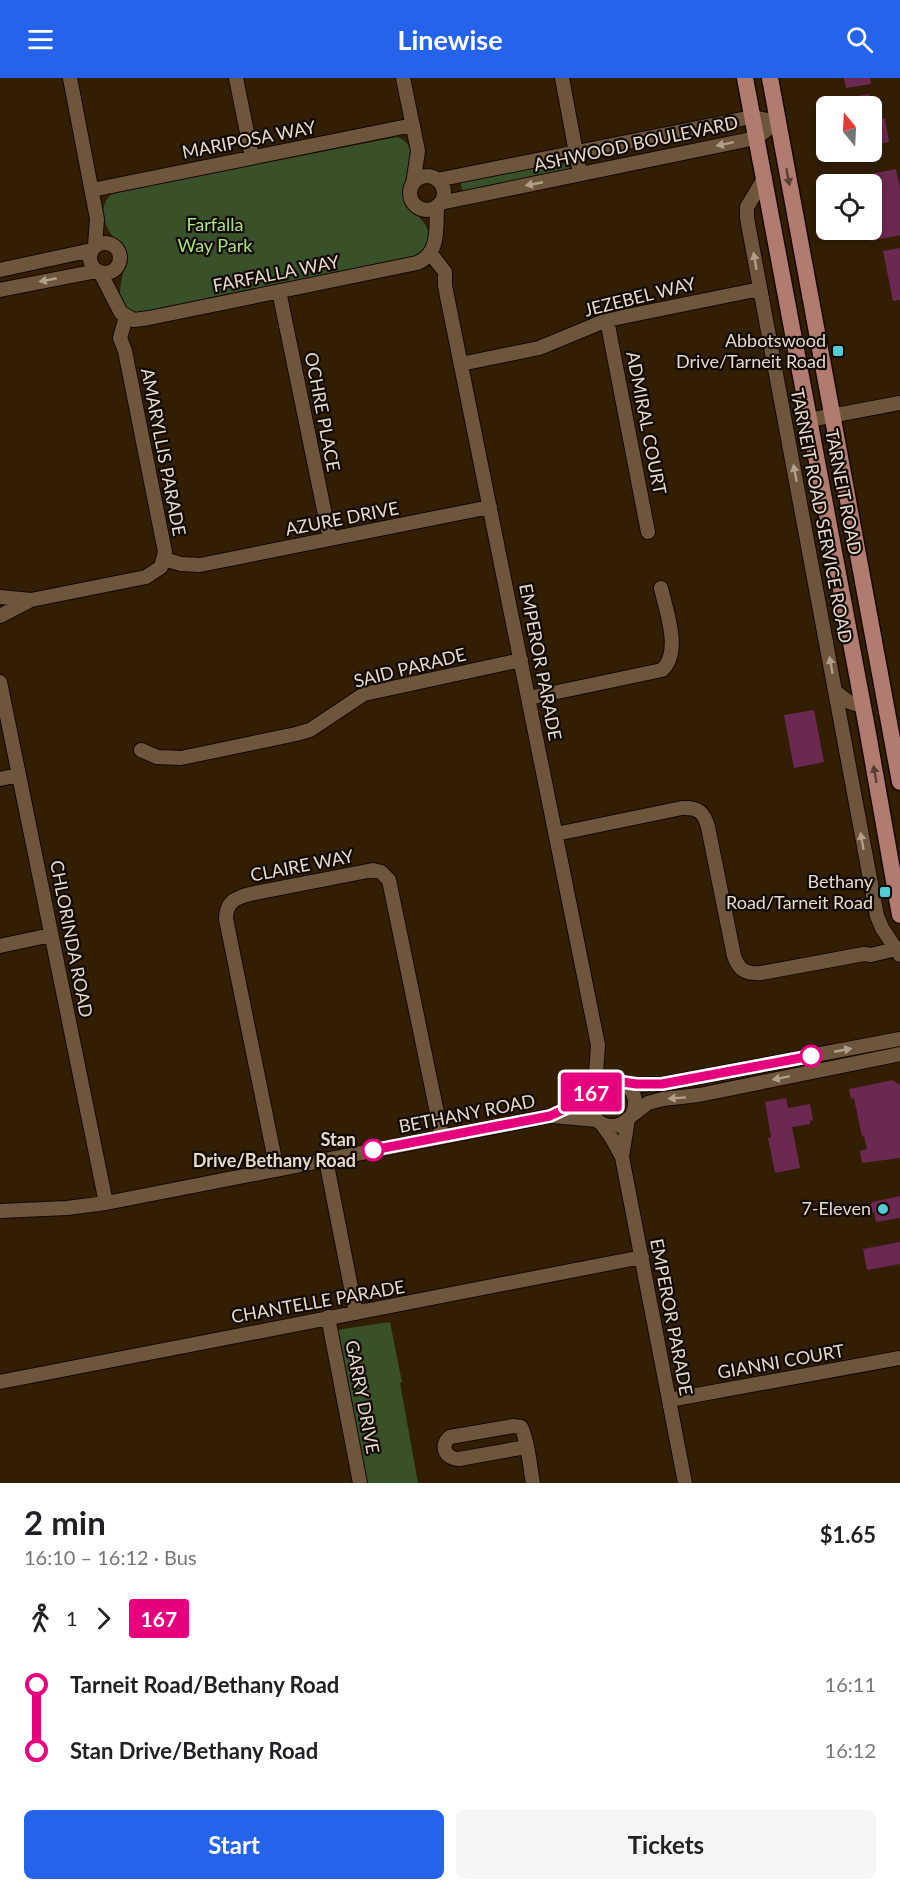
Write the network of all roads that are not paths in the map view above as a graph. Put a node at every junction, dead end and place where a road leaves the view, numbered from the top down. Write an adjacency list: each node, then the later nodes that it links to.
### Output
1 (70, 78): 18 (street)
2 (236, 78): 13 (street)
3 (403, 78): 9 (street)
4 (562, 78): 12 (street)
5 (745, 78): 7 (main road, TARNEIT ROAD)
6 (770, 78): 8 (main road, TARNEIT ROAD)
7 (752, 117): 8 (street, ASHWOOD BOULEVARD); 10 (main road, TARNEIT ROAD); 12 (street, ASHWOOD BOULEVARD)
8 (777, 122): 10 (street, ASHWOOD BOULEVARD); 37 (main road, TARNEIT ROAD, one-way to 37)
9 (412, 125): 11 (street); 13 (street, MARIPOSA WAY)
10 (756, 138): 14 (street, ASHWOOD BOULEVARD, one-way to 14); 15 (main road, TARNEIT ROAD)
11 (418, 151): 16 (street); 17 (street)
12 (576, 152): 14 (street); 16 (street, ASHWOOD BOULEVARD)
13 (252, 157): 18 (street, MARIPOSA WAY)
14 (580, 174): 19 (street, ASHWOOD BOULEVARD, one-way to 19)
15 (764, 179): 29 (street, TARNEIT ROAD SERVICE ROAD, one-way to 15); 38 (main road, TARNEIT ROAD)
16 (436, 180): 17 (street); 19 (street)
17 (413, 184): 20 (street)
18 (92, 190): 21 (street)
19 (439, 205): 20 (street); 22 (street)
20 (416, 206): 22 (street)
21 (97, 219): 23 (street); 24 (street)
22 (435, 237): 25 (street)
23 (113, 245): 24 (street); 26 (street)
24 (93, 248): 27 (street); 28 (street)
25 (427, 258): 31 (street, FARFALLA WAY); 35 (street, EMPEROR PARADE)
26 (117, 267): 28 (street); 32 (street)
27 (0, 270)
28 (98, 271): 30 (street, one-way to 30); 32 (street)
29 (760, 289): 34 (street, JEZEBEL WAY); 51 (street, TARNEIT ROAD SERVICE ROAD, one-way to 29)
30 (0, 290)
31 (279, 291): 33 (street, FARFALLA WAY); 41 (street, OCHRE PLACE)
32 (113, 297): 33 (street)
33 (130, 318): 43 (street, AMARYLLIS PARADE)
34 (607, 320): 35 (street, JEZEBEL WAY); 40 (street, ADMIRAL COURT)
35 (461, 364): 39 (street, EMPEROR PARADE)
36 (900, 403): 37 (street)
37 (832, 415): 38 (street); 42 (main road, TARNEIT ROAD)
38 (809, 420): 53 (main road, TARNEIT ROAD)
39 (490, 507): 41 (street, AZURE DRIVE); 49 (street, EMPEROR PARADE)
40 (648, 532)
41 (330, 539): 43 (street, AZURE DRIVE)
42 (856, 540): 53 (main road); 57 (main road, TARNEIT ROAD)
43 (163, 563): 46 (street)
44 (661, 588): 52 (street)
45 (0, 597): 46 (street)
46 (31, 600): 48 (street)
47 (0, 602): 48 (street)
48 (0, 616)
49 (521, 660): 52 (street, EMPEROR PARADE); 54 (street, SAID PARADE)
50 (0, 682): 55 (street, CHLORINDA ROAD)
51 (835, 691): 53 (street); 62 (street, one-way to 51)
52 (528, 698): 58 (street, EMPEROR PARADE)
53 (863, 704): 59 (main road, TARNEIT ROAD, one-way to 53)
54 (141, 750)
55 (19, 775): 56 (street); 60 (street, CHLORINDA ROAD)
56 (0, 779)
57 (900, 782)
58 (556, 834): 62 (street); 64 (street, EMPEROR PARADE)
59 (900, 915)
60 (51, 935): 61 (street); 75 (street, CHLORINDA ROAD)
61 (0, 946)
62 (895, 947)
63 (900, 1039): 66 (street, one-way to 63)
64 (598, 1045): 66 (street, EMPEROR PARADE); 67 (street, EMPEROR PARADE)
65 (900, 1054): 69 (street, one-way to 69)
66 (619, 1081): 67 (street); 69 (street)
67 (594, 1089): 68 (street, BETHANY ROAD); 70 (street)
68 (550, 1116): 70 (street, BETHANY ROAD); 71 (street, BETHANY ROAD)
69 (630, 1118): 70 (street); 72 (street, EMPEROR PARADE)
70 (599, 1122): 72 (street, EMPEROR PARADE)
71 (442, 1137): 73 (street, BETHANY ROAD); 74 (street, CLAIRE WAY)
72 (622, 1157): 77 (street, EMPEROR PARADE)
73 (326, 1160): 74 (street, BETHANY ROAD); 78 (street)
74 (277, 1170): 75 (street, BETHANY ROAD)
75 (106, 1203): 76 (street, BETHANY ROAD)
76 (0, 1211)
77 (642, 1257): 78 (street, CHANTELLE PARADE); 82 (street, EMPEROR PARADE)
78 (356, 1312): 79 (street, CHANTELLE PARADE)
79 (328, 1317): 81 (street, CHANTELLE PARADE); 84 (street, GARRY DRIVE)
80 (900, 1358): 82 (street, GIANNI COURT)
81 (0, 1382)
82 (669, 1401): 86 (street, EMPEROR PARADE)
83 (526, 1447): 83 (street); 85 (street)
84 (360, 1483)
85 (533, 1483)
86 (685, 1483)

